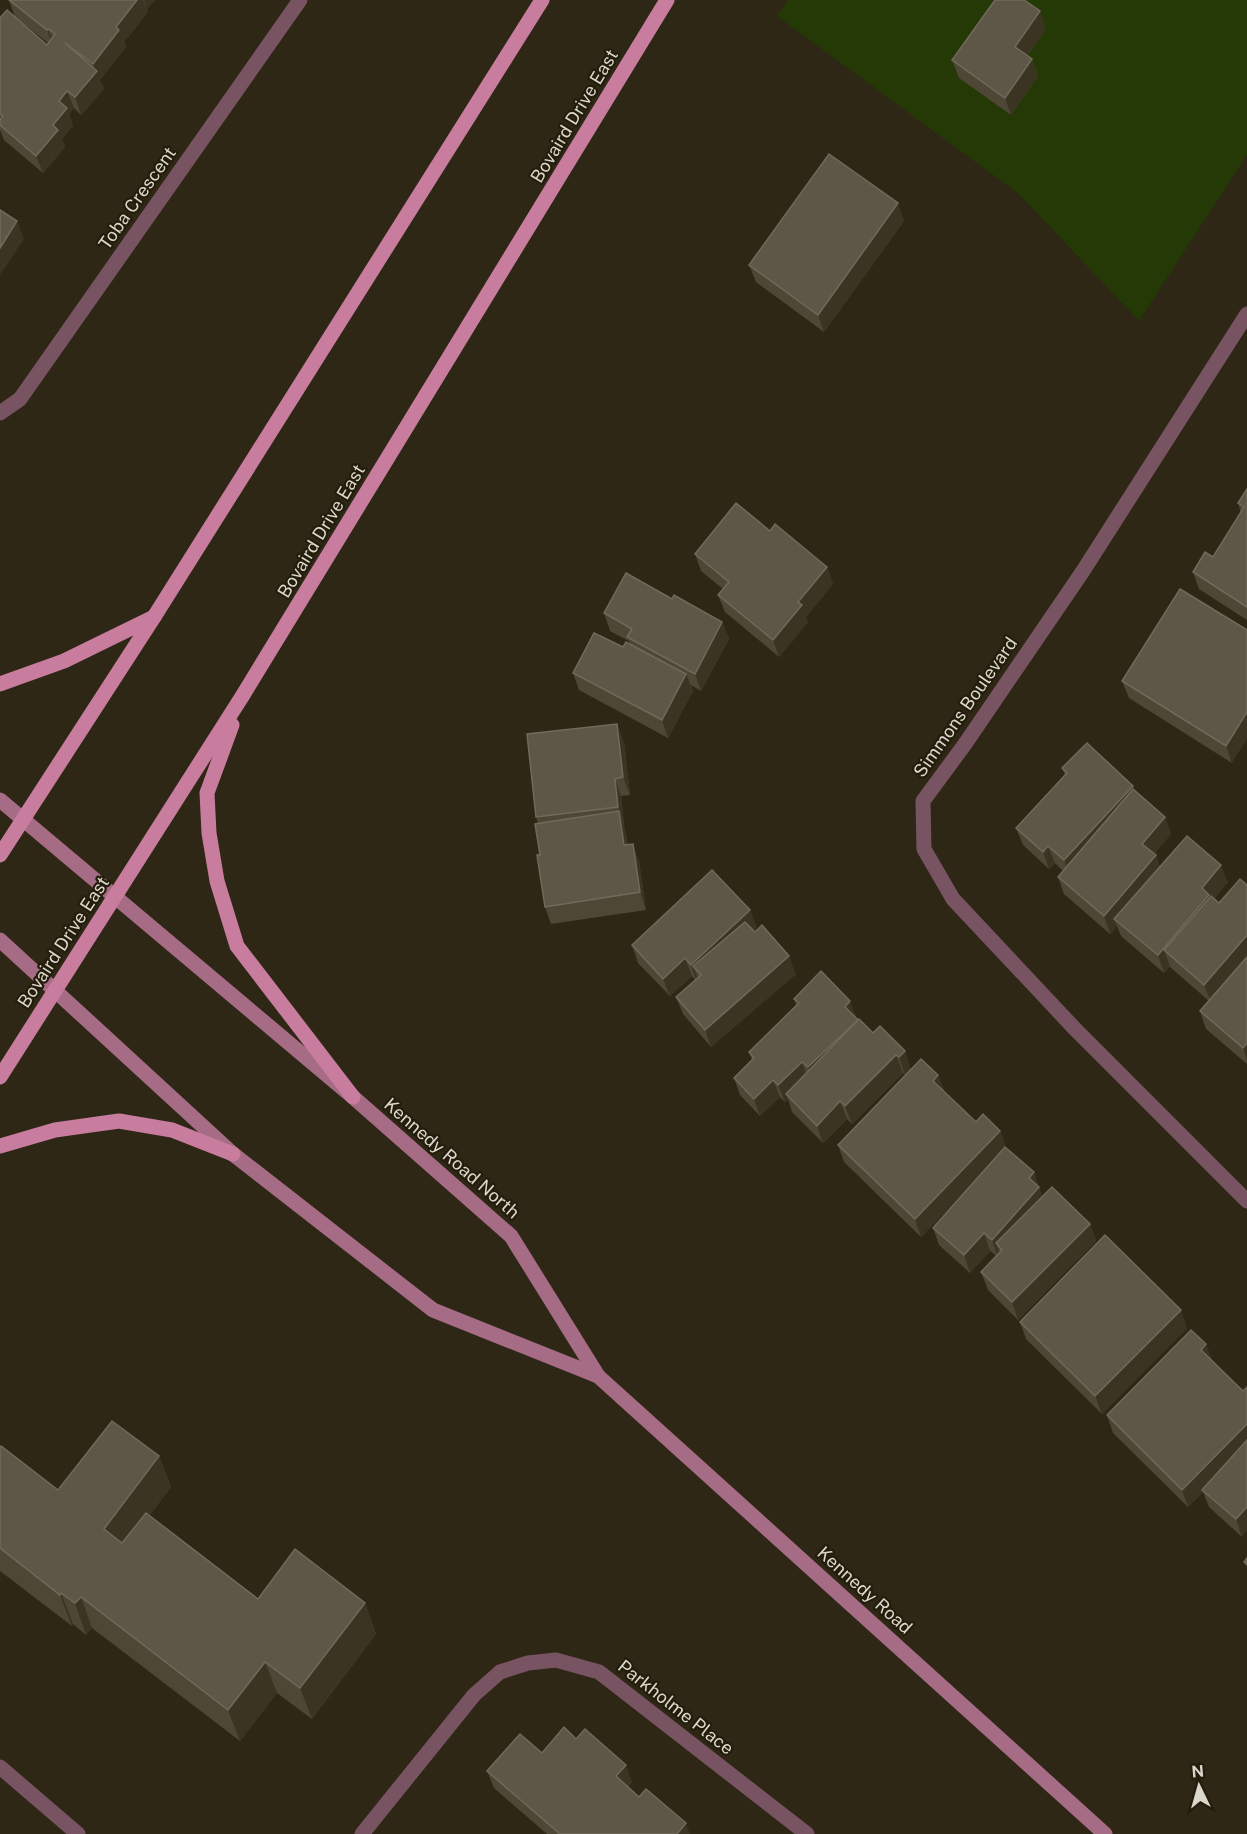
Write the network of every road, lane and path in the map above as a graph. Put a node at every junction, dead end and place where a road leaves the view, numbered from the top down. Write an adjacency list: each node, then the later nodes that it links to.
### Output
1 (300, 0): 5 (street, Toba Crescent)
2 (542, 0): 6 (main road)
3 (667, 0): 8 (main road, Bovaird Drive East)
4 (1247, 314): 19 (street, Simmons Boulevard)
5 (0, 413)
6 (154, 617): 7 (main road); 10 (main road)
7 (0, 684)
8 (243, 695): 12 (main road, Bovaird Drive East); 16 (main road)
9 (0, 800): 10 (main road, Kennedy Road North)
10 (23, 819): 11 (main road); 12 (main road, Kennedy Road North)
11 (0, 855)
12 (115, 896): 14 (main road, Bovaird Drive East); 16 (main road, Kennedy Road North)
13 (0, 940): 14 (main road)
14 (56, 990): 15 (main road, Bovaird Drive East); 18 (main road)
15 (0, 1077)
16 (352, 1097): 20 (main road, Kennedy Road North)
17 (0, 1146): 18 (main road)
18 (233, 1154): 20 (main road)
19 (1247, 1201)
20 (598, 1376): 25 (main road, Kennedy Road)
21 (0, 1767): 22 (street)
22 (78, 1834)
23 (362, 1834): 24 (street, Parkholme Place)
24 (807, 1834)
25 (1106, 1834)

